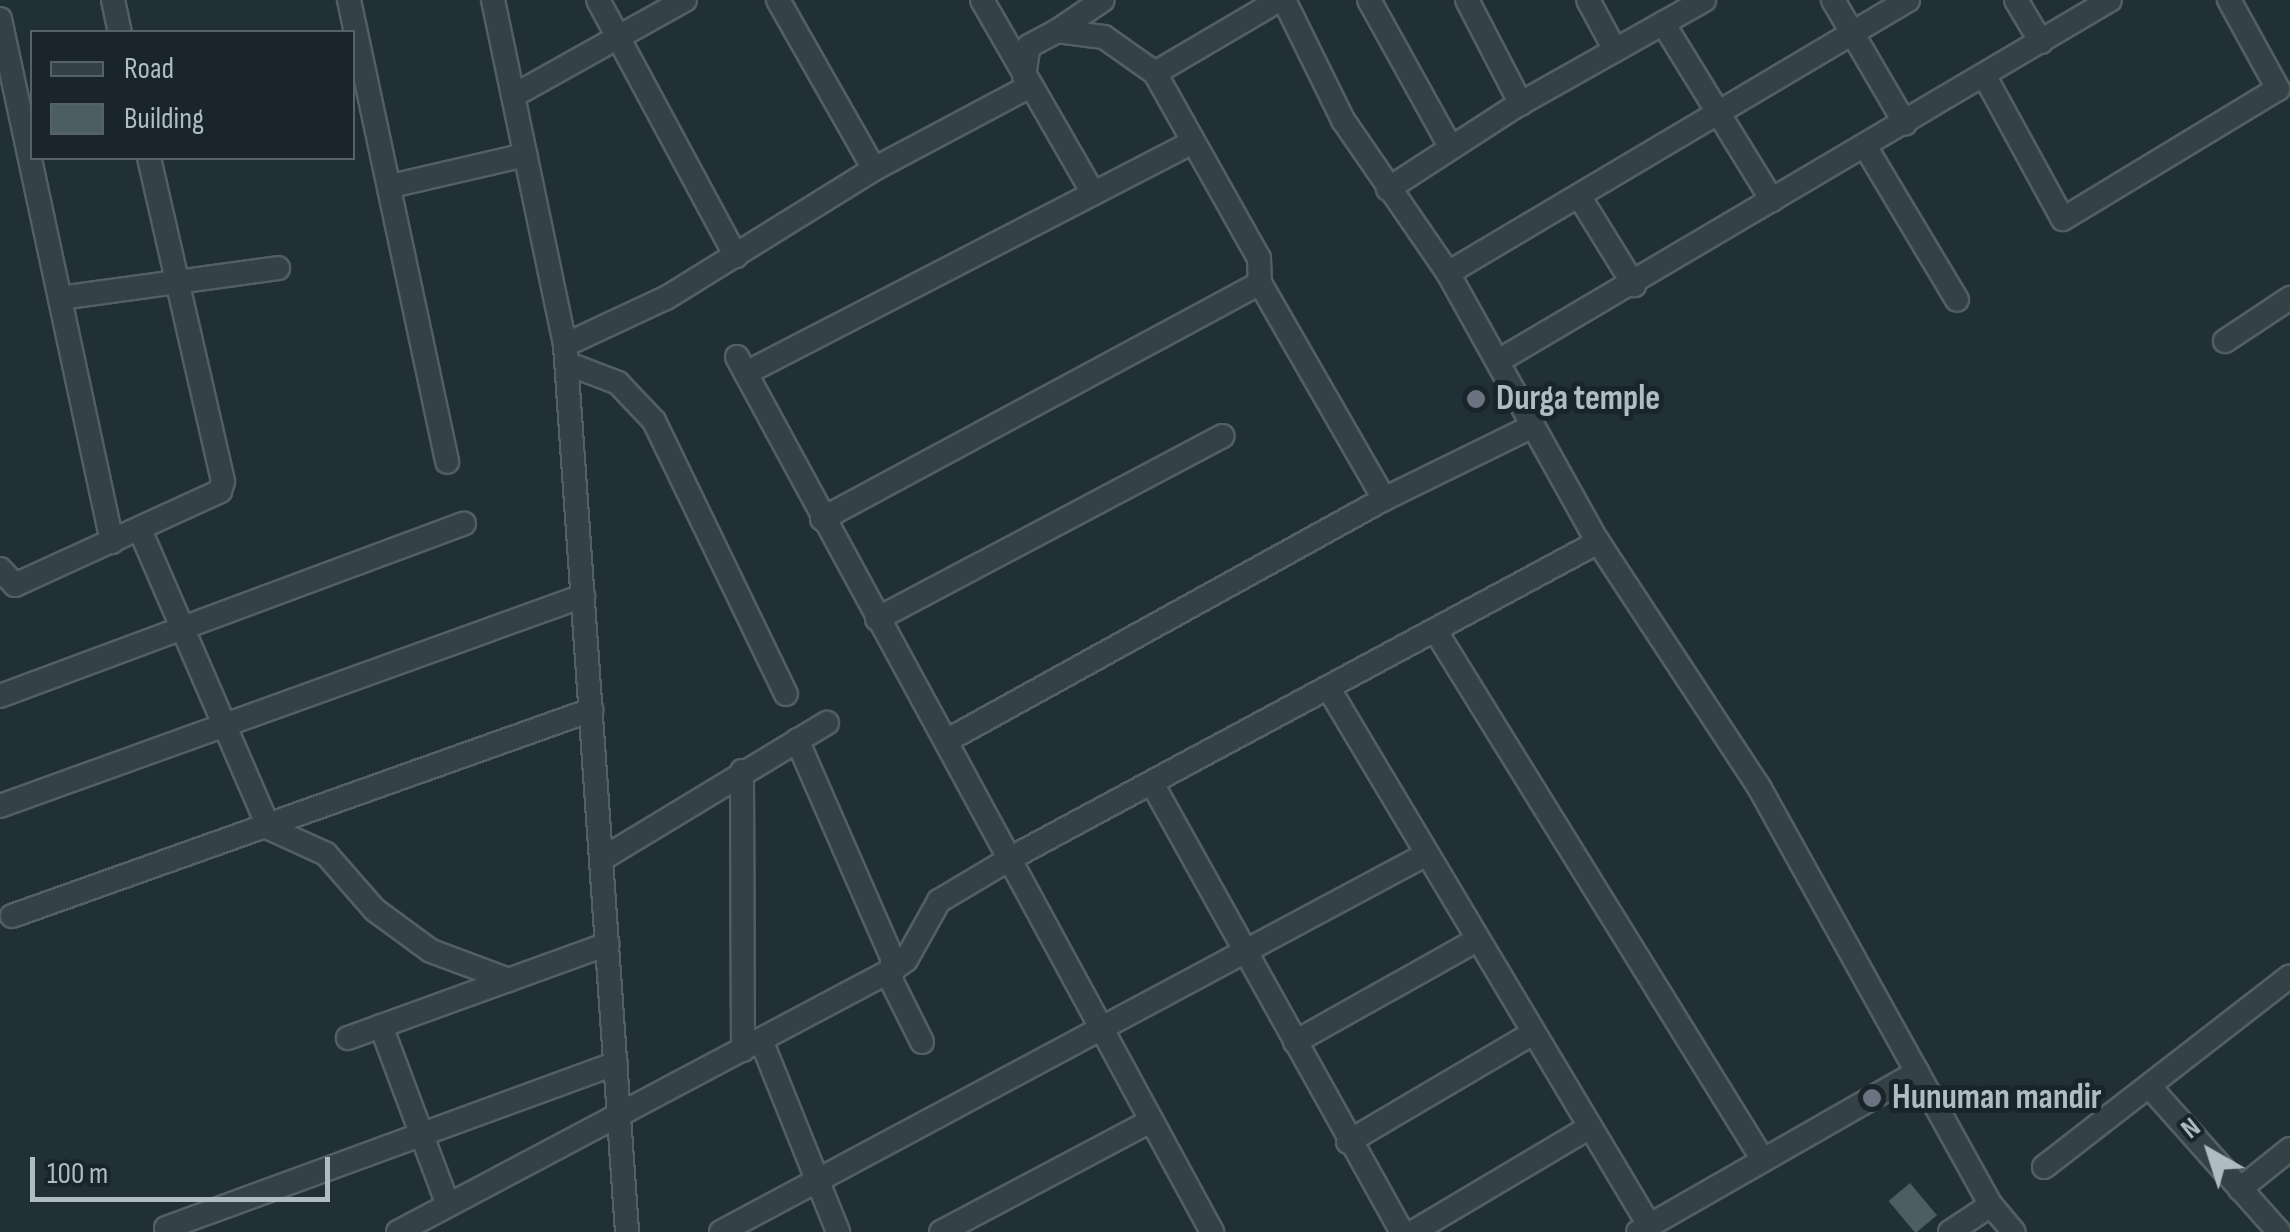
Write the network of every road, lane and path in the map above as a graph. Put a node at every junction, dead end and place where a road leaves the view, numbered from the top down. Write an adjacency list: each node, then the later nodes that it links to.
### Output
1 (113, 0): 21 (street)
2 (349, 0): 43 (street)
3 (493, 0): 30 (street)
4 (598, 0): 24 (street)
5 (685, 0): 24 (street)
6 (778, 0): 42 (street)
7 (982, 0): 29 (street)
8 (1103, 0): 22 (street)
9 (1281, 0): 27 (street); 44 (street)
10 (1368, 0): 38 (street)
11 (1467, 0): 31 (street)
12 (1588, 0): 26 (street)
13 (1704, 0): 19 (street)
14 (1833, 0): 23 (street)
15 (1908, 0): 23 (street)
16 (2016, 0): 25 (street)
17 (2110, 0): 25 (street)
18 (2229, 0): 28 (street)
19 (1672, 12): 26 (street); 32 (street)
20 (0, 20): 33 (street)
21 (120, 30)
22 (1058, 32): 27 (street); 29 (street)
23 (1852, 34): 32 (street); 34 (street)
24 (616, 38): 30 (street); 48 (street)
25 (2041, 42): 28 (street)
26 (1615, 50): 31 (street)
27 (1156, 74): 36 (street)
28 (1984, 76): 34 (street)
29 (1027, 81): 42 (street); 45 (street)
30 (513, 96): 39 (street)
31 (1521, 104): 38 (street)
32 (1718, 114): 46 (street); 47 (street)
33 (26, 118): 35 (street)
34 (1905, 122): 37 (street)
35 (0, 138)
36 (1193, 142): 45 (street); 52 (street)
37 (1865, 146): 47 (street); 56 (street)
38 (1451, 148): 44 (street)
39 (525, 155): 43 (street); 58 (street)
40 (34, 160): 54 (street)
41 (149, 160): 51 (street)
42 (874, 169): 48 (street)
43 (391, 186): 62 (street)
44 (1388, 188): 50 (street)
45 (1093, 193): 64 (street)
46 (1579, 196): 50 (street); 53 (street)
47 (1772, 200): 53 (street)
48 (736, 256): 58 (street)
49 (278, 268): 51 (street)
50 (1448, 273): 59 (street)
51 (177, 282): 54 (street); 66 (street)
52 (1260, 283): 63 (street); 64 (street)
53 (1634, 286): 59 (street)
54 (60, 298): 67 (street)
55 (2290, 298): 57 (street)
56 (1957, 300)
57 (2225, 341)
58 (565, 354): 70 (street); 75 (street)
59 (1500, 360): 60 (street)
60 (1533, 426): 63 (street); 68 (street)
61 (1223, 436): 71 (street)
62 (447, 462)
63 (1384, 500): 81 (street)
64 (822, 519): 71 (street)
65 (464, 523): 72 (street)
66 (140, 530): 67 (street); 72 (street)
67 (112, 542): 69 (street)
68 (1598, 542): 73 (street); 104 (street)
69 (0, 569)
70 (583, 596): 77 (street); 79 (street)
71 (877, 619): 81 (street)
72 (184, 626): 76 (street); 79 (street)
73 (1435, 630): 74 (street); 112 (street)
74 (1329, 688): 83 (street); 86 (street)
75 (786, 694)
76 (0, 696)
77 (591, 710): 85 (street); 88 (street)
78 (826, 724): 80 (street)
79 (226, 725): 84 (street); 85 (street)
80 (797, 740): 82 (street); 93 (street)
81 (946, 742): 87 (street)
82 (742, 771): 88 (street); 102 (street)
83 (1153, 785): 87 (street); 92 (street)
84 (0, 806)
85 (269, 828): 89 (street); 95 (street)
86 (1427, 854): 90 (street); 92 (street)
87 (1010, 858): 93 (street); 96 (street)
88 (602, 859): 91 (street)
89 (12, 916)
90 (1475, 941): 98 (street); 101 (street)
91 (608, 944): 95 (street); 103 (street)
92 (1244, 949): 96 (street); 101 (street)
93 (892, 970): 100 (street); 102 (street)
94 (2290, 976): 105 (street)
95 (508, 980): 97 (street)
96 (1101, 1024): 107 (street); 114 (street)
97 (381, 1026): 99 (street); 109 (street)
98 (1531, 1034): 108 (street); 110 (street)
99 (348, 1038)
100 (922, 1042)
101 (1296, 1042): 110 (street)
102 (752, 1045): 106 (street); 114 (street)
103 (616, 1063): 106 (street); 109 (street)
104 (1917, 1072): 112 (street); 117 (street)
105 (2148, 1086): 113 (street); 115 (street)
106 (619, 1112): 116 (street); 121 (street)
107 (1151, 1121): 124 (street); 125 (street)
108 (1588, 1128): 119 (street); 127 (street)
109 (419, 1135): 116 (street); 118 (street)
110 (1348, 1142): 126 (street)
111 (2290, 1149): 115 (street)
112 (1764, 1160): 119 (street)
113 (2044, 1167)
114 (818, 1179): 122 (street); 123 (street)
115 (2240, 1188): 130 (street)
116 (448, 1205): 120 (street)
117 (1990, 1205): 128 (street); 129 (street)
118 (166, 1228)
119 (1643, 1228)
120 (398, 1232)
121 (627, 1232)
122 (721, 1232)
123 (838, 1232)
124 (942, 1232)
125 (1212, 1232)
126 (1402, 1232)
127 (1412, 1232)
128 (1950, 1232)
129 (2014, 1232)
130 (2279, 1232)

